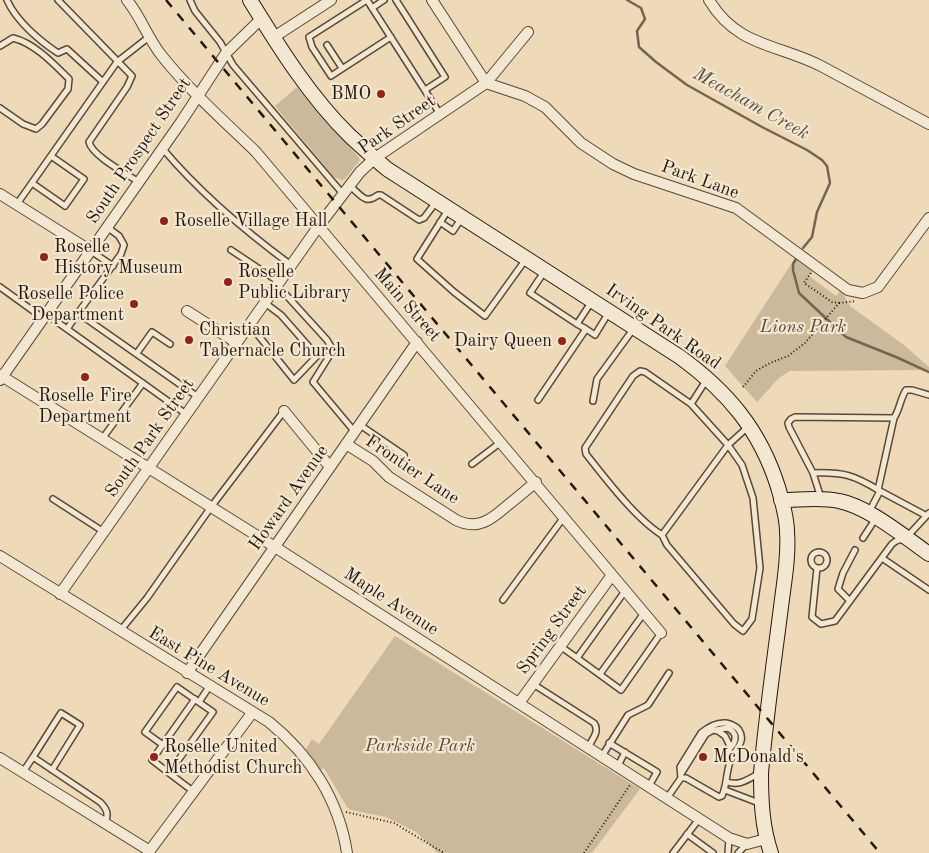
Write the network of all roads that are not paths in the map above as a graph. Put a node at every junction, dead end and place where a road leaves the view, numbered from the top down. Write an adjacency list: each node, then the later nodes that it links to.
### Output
1 (7, 0): 23 (lane)
2 (58, 0): 21 (lane)
3 (127, 0): 15 (street, Main Street)
4 (190, 0): 20 (lane)
5 (331, 0): 17 (street)
6 (367, 0): 12 (lane); 22 (lane)
7 (384, 0): 12 (lane)
8 (396, 0): 25 (lane)
9 (432, 0): 24 (street)
10 (709, 0): 29 (street)
11 (254, 1): 13 (main road, Irving Park Road)
12 (372, 8): 16 (lane)
13 (261, 19): 17 (main road, Irving Park Road); 20 (street, South Prospect Street)
14 (528, 32): 24 (street, Park Street)
15 (150, 37): 21 (lane); 26 (street, Main Street)
16 (391, 37): 22 (lane); 25 (lane)
17 (274, 38): 32 (main road, Irving Park Road)
18 (327, 45): 22 (lane)
19 (0, 46): 27 (lane)
20 (226, 52): 26 (street, South Prospect Street); 35 (lane)
21 (117, 62): 23 (lane); 33 (lane)
22 (342, 68)
23 (103, 82): 31 (lane)
24 (486, 83): 28 (street, Park Street); 41 (street, Park Lane)
25 (425, 90): 28 (lane)
26 (198, 95): 30 (street, South Prospect Street); 44 (street, Main Street)
27 (0, 108)
28 (440, 114): 32 (street, Park Street)
29 (929, 124)
30 (163, 148): 33 (street, South Prospect Street); 49 (lane)
31 (51, 156): 34 (lane); 34 (lane)
32 (375, 158): 35 (street, Park Street); 37 (main road, Irving Park Road)
33 (139, 182): 43 (street, South Prospect Street)
34 (32, 183): 38 (lane)
35 (347, 190): 37 (lane); 44 (street, Park Street)
36 (0, 194): 38 (street)
37 (436, 201): 39 (main road, Irving Park Road)
38 (17, 204): 45 (street)
39 (449, 209): 40 (main road, Irving Park Road); 42 (lane)
40 (462, 217): 42 (lane); 47 (main road, Irving Park Road)
41 (929, 218)
42 (440, 222): 47 (lane)
43 (107, 227): 45 (street, South Prospect Street); 48 (lane)
44 (318, 227): 49 (street, South Park Street); 64 (street, Main Street)
45 (91, 250): 48 (lane); 58 (street, South Prospect Street)
46 (231, 250): 51 (lane)
47 (526, 259): 50 (main road, Irving Park Road)
48 (112, 266): 57 (lane)
49 (292, 266): 51 (street, South Park Street)
50 (544, 270): 53 (main road, Irving Park Road); 59 (lane)
51 (279, 284): 54 (street, South Park Street); 80 (lane)
52 (0, 288): 58 (lane)
53 (592, 301): 56 (main road, Irving Park Road); 59 (lane)
54 (265, 303): 60 (street, South Park Street); 60 (lane)
55 (187, 311): 66 (street)
56 (610, 312): 61 (main road, Irving Park Road); 63 (lane)
57 (78, 313): 62 (lane); 67 (lane)
58 (45, 316): 62 (lane); 68 (street, South Prospect Street)
59 (577, 324): 63 (lane)
60 (250, 325): 66 (street, South Park Street)
61 (634, 328): 69 (main road, Irving Park Road); 74 (lane)
62 (67, 329): 70 (lane)
63 (586, 329): 73 (lane)
64 (417, 342): 80 (street, Howard Avenue); 82 (street, Main Street)
65 (170, 344): 67 (lane)
66 (237, 344): 72 (street, South Park Street)
67 (137, 353): 72 (lane)
68 (1, 377): 81 (street, Maple Avenue)
69 (708, 379): 75 (lane); 79 (main road, Irving Park Road)
70 (143, 383): 77 (lane); 81 (lane)
71 (929, 396): 78 (lane)
72 (199, 398): 77 (street, South Park Street)
73 (538, 400)
74 (593, 401)
75 (691, 404): 84 (lane); 100 (lane)
76 (284, 410): 87 (street); 95 (lane)
77 (187, 414): 88 (street, South Park Street)
78 (894, 418): 89 (lane); 91 (lane)
79 (749, 426): 84 (lane); 94 (main road, Irving Park Road)
80 (357, 428): 83 (street, Howard Avenue); 85 (lane)
81 (102, 439): 88 (street, Maple Avenue)
82 (501, 442): 86 (lane); 90 (street, Main Street)
83 (346, 444): 87 (street, Howard Avenue); 90 (street, Frontier Lane)
84 (728, 445): 100 (lane); 100 (lane)
85 (404, 455)
86 (472, 464)
87 (330, 467): 103 (street, Howard Avenue)
88 (149, 468): 95 (street, Maple Avenue); 99 (street, South Park Street)
89 (813, 473): 91 (lane); 93 (lane)
90 (536, 482): 98 (street, Main Street)
91 (879, 491): 96 (lane); 97 (lane)
92 (53, 499): 99 (lane)
93 (821, 499): 94 (main road); 97 (main road)
94 (781, 500): 142 (main road, Irving Park Road)
95 (211, 507): 103 (street, Maple Avenue); 116 (lane)
96 (927, 514): 102 (lane)
97 (872, 516): 101 (lane); 102 (main road)
98 (564, 517): 109 (street, Main Street); 113 (lane)
99 (104, 532): 112 (street, South Park Street)
100 (662, 535)
101 (863, 538)
102 (906, 538): 105 (main road); 107 (lane)
103 (275, 546): 120 (street, Howard Avenue); 126 (street, Maple Avenue)
104 (855, 550): 114 (lane)
105 (929, 554)
106 (0, 556): 112 (street, East Pine Avenue)
107 (882, 558): 110 (lane); 114 (lane)
108 (817, 568): 114 (lane)
109 (612, 575): 111 (street, Main Street); 118 (street, Spring Street)
110 (929, 590)
111 (626, 591): 115 (street, Main Street); 119 (lane)
112 (60, 594): 116 (street, East Pine Avenue)
113 (503, 600)
114 (850, 601)
115 (644, 613): 117 (street, Main Street); 122 (lane)
116 (120, 631): 120 (street, East Pine Avenue)
117 (661, 633): 122 (lane)
118 (560, 646): 119 (lane); 123 (street, Spring Street)
119 (577, 658): 122 (lane)
120 (187, 673): 124 (street, East Pine Avenue)
121 (670, 673): 129 (lane)
122 (600, 674)
123 (532, 684): 126 (street, Spring Street); 131 (lane)
124 (209, 687): 125 (lane); 127 (street, East Pine Avenue)
125 (197, 701): 130 (lane); 130 (lane); 141 (lane)
126 (519, 703): 131 (street, Maple Avenue)
127 (252, 713): 147 (street); 157 (street, East Pine Avenue)
128 (715, 730): 132 (lane); 132 (lane); 143 (lane)
129 (609, 743): 133 (lane); 134 (lane)
130 (163, 745): 141 (lane)
131 (588, 747): 134 (street, Maple Avenue)
132 (729, 749): 137 (lane)
133 (625, 752): 138 (lane); 145 (lane)
134 (602, 756): 138 (street, Maple Avenue)
135 (32, 757): 139 (lane); 139 (lane); 140 (lane)
136 (0, 758): 140 (street)
137 (730, 762): 143 (lane); 144 (lane)
138 (618, 766): 145 (street, Maple Avenue)
139 (52, 770): 151 (lane)
140 (23, 772): 151 (street)
141 (169, 773): 147 (lane)
142 (761, 773): 144 (lane); 149 (main road, Irving Park Road)
143 (681, 776): 146 (lane); 148 (lane)
144 (727, 782): 146 (lane)
145 (649, 786): 148 (street, Maple Avenue)
146 (725, 790): 149 (lane)
147 (194, 792): 156 (street)
148 (667, 799): 150 (street, Maple Avenue)
149 (762, 804): 154 (main road, Irving Park Road)
150 (699, 819): 152 (lane); 153 (street, Maple Avenue)
151 (105, 823): 156 (street)
152 (687, 834): 158 (lane); 159 (lane)
153 (730, 838): 155 (street, Maple Avenue); 160 (lane)
154 (766, 840): 155 (street); 162 (main road, Irving Park Road)
155 (747, 844): 161 (lane)
156 (149, 852)
157 (348, 853)
158 (673, 853)
159 (712, 853)
160 (728, 853)
161 (738, 853)
162 (771, 853)

